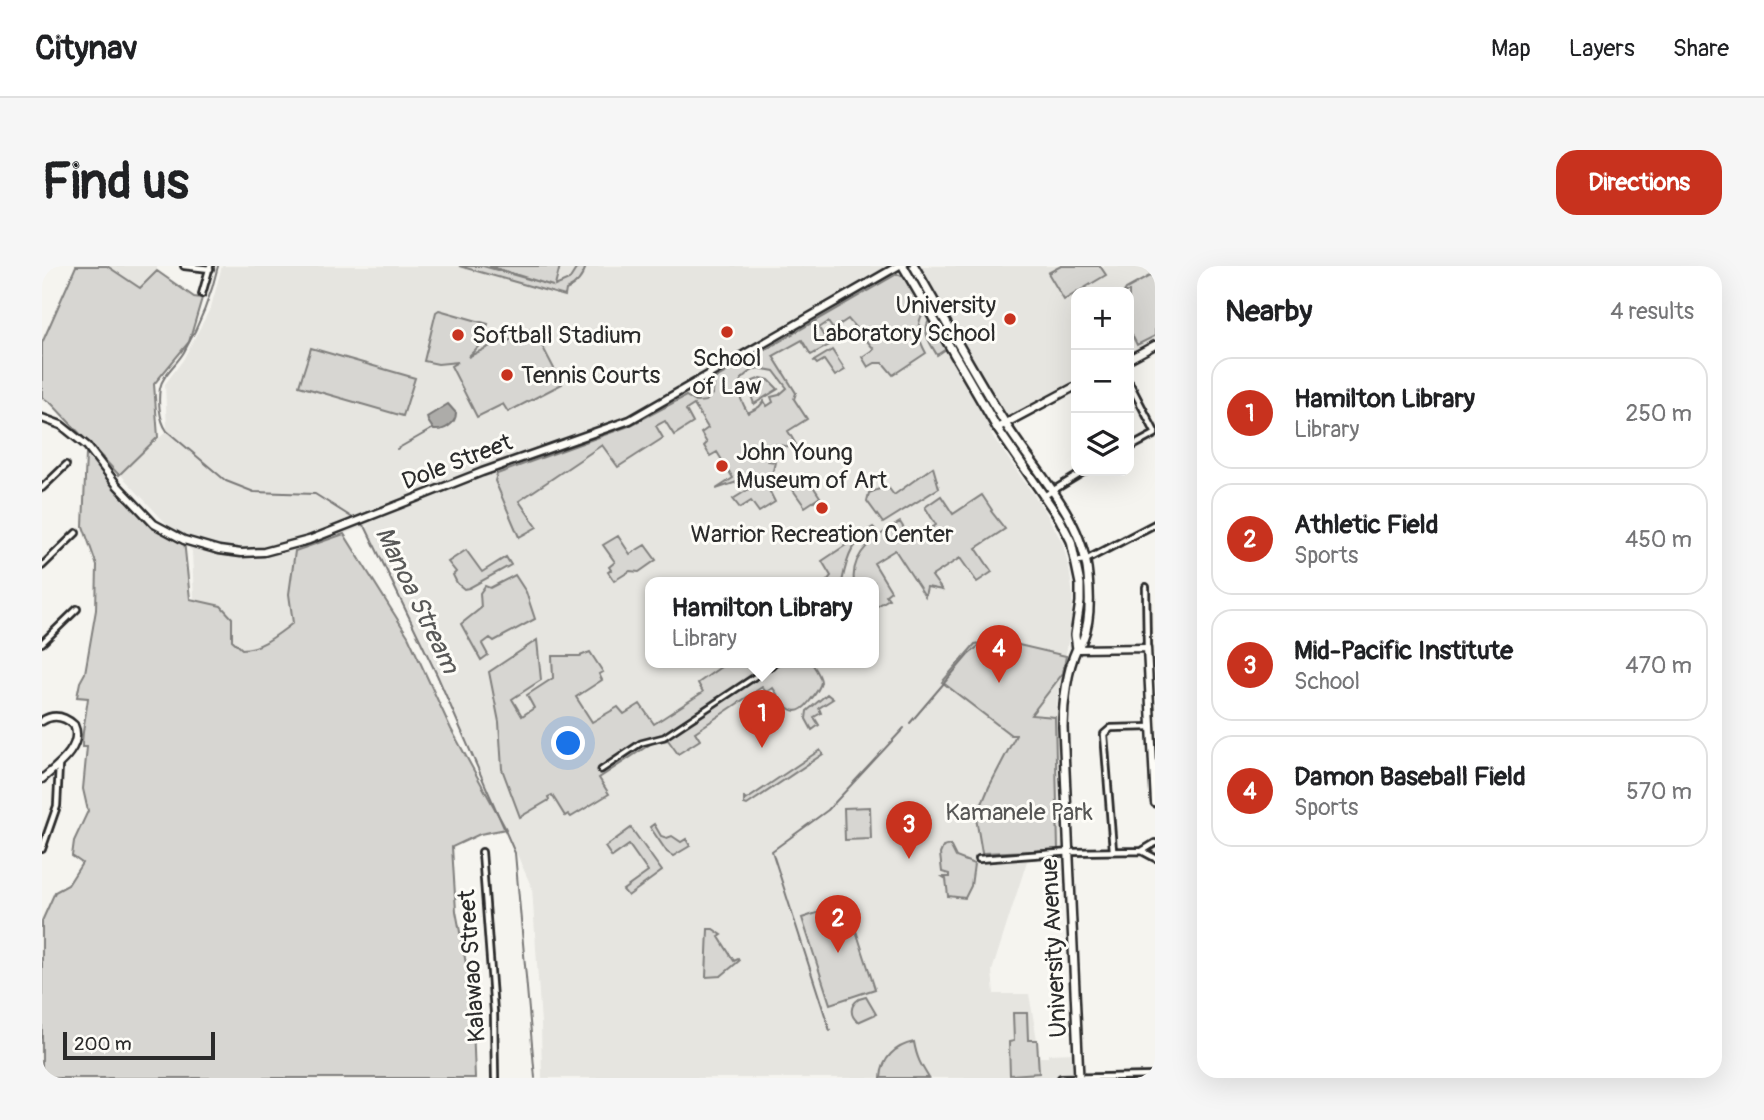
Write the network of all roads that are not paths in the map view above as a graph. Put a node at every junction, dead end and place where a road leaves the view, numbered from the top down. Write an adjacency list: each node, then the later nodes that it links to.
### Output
1 (184, 266): 5 (street)
2 (884, 266): 6 (street)
3 (900, 266): 6 (street, Dole Street); 14 (main road, University Avenue)
4 (914, 266): 13 (main road, University Avenue)
5 (210, 267): 7 (street)
6 (876, 278): 12 (street, Dole Street)
7 (202, 295)
8 (1155, 345): 9 (street)
9 (1134, 356)
10 (1071, 389): 13 (street)
11 (1134, 392): 15 (street)
12 (42, 418)
13 (1005, 423): 14 (street); 20 (main road, University Avenue)
14 (997, 428): 21 (main road, University Avenue)
15 (1155, 433): 16 (street)
16 (1134, 445)
17 (66, 465): 19 (street)
18 (1076, 476): 20 (street)
19 (42, 488)
20 (1051, 491): 21 (street); 24 (main road, University Avenue)
21 (1043, 496): 25 (main road, University Avenue)
22 (1155, 524): 24 (street)
23 (76, 533): 26 (street)
24 (1086, 560): 25 (street); 33 (main road, University Avenue)
25 (1077, 561): 33 (main road, University Avenue)
26 (42, 566)
27 (1146, 587): 30 (street)
28 (77, 609): 31 (street)
29 (1155, 623): 30 (street)
30 (1147, 624): 32 (street)
31 (42, 643)
32 (1147, 648): 33 (street); 34 (street)
33 (1077, 649): 50 (main road, University Avenue)
34 (1152, 667): 36 (street)
35 (768, 668): 42 (street)
36 (1151, 694): 37 (street); 38 (street)
37 (1155, 702)
38 (1153, 714): 40 (street)
39 (42, 721): 41 (street)
40 (1153, 729): 44 (street); 47 (street)
41 (59, 764): 43 (street); 46 (street)
42 (601, 770)
43 (42, 779)
44 (1155, 803)
45 (1155, 843): 48 (street)
46 (42, 849)
47 (1113, 850): 48 (street); 50 (street)
48 (1142, 851): 51 (street)
49 (482, 852): 55 (street, Kalawao Street)
50 (1069, 852): 52 (street); 54 (main road, University Avenue)
51 (1155, 858)
52 (979, 859)
53 (1155, 1076): 54 (street)
54 (1079, 1077): 56 (street)
55 (495, 1078)
56 (1061, 1078)

